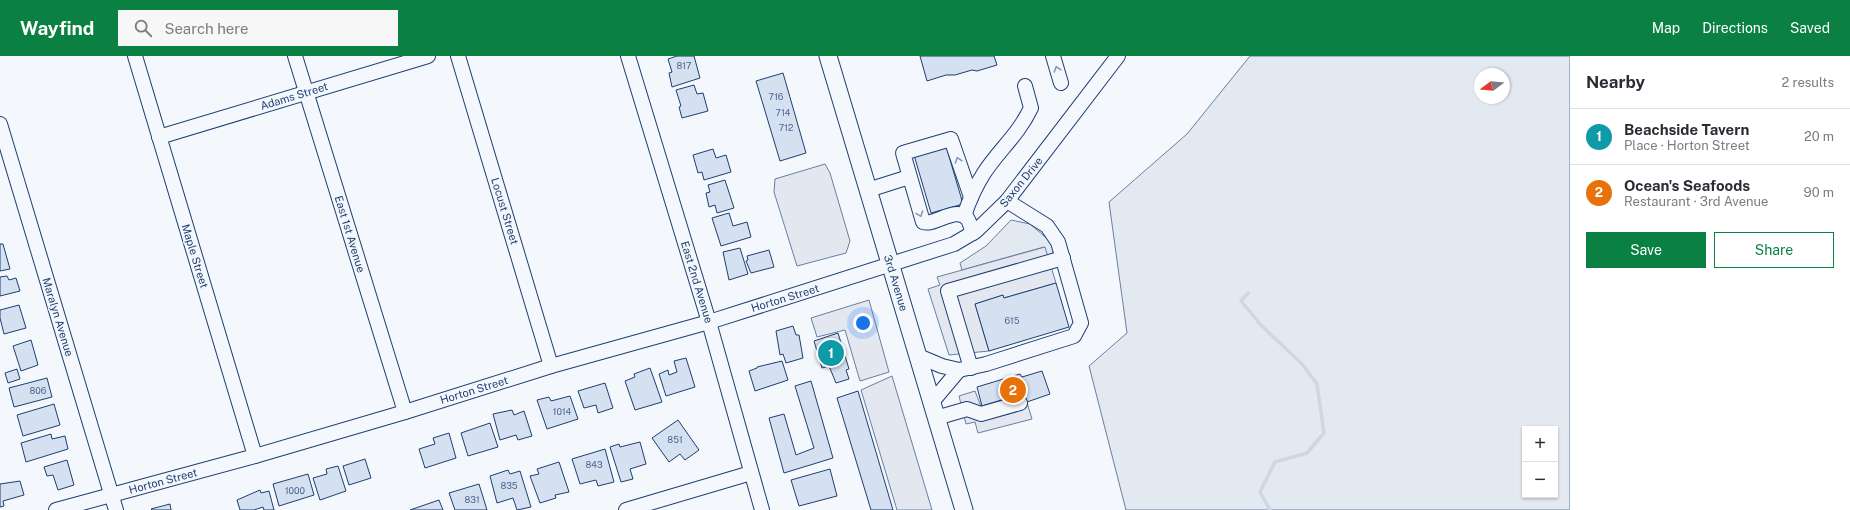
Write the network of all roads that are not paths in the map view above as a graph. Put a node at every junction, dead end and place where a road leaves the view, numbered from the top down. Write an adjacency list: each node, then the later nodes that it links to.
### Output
1 (135, 56): 13 (street, Maple Street)
2 (295, 56): 11 (street, East 1st Avenue)
3 (428, 56): 11 (street, Adams Street)
4 (458, 56): 24 (street, Locust Street)
5 (628, 56): 22 (street, East 2nd Avenue)
6 (828, 56): 15 (main road, 3rd Avenue)
7 (1052, 56): 9 (street, one-way to 7)
8 (1118, 56): 17 (street, Saxon Drive)
9 (1061, 83)
10 (1025, 86): 16 (street)
11 (306, 92): 13 (street, Adams Street); 28 (street, East 1st Avenue)
12 (0, 124): 31 (street, Maralyn Avenue)
13 (159, 137): 29 (street, Maple Street)
14 (909, 177): 15 (street); 16 (street, one-way to 14); 18 (street, one-way to 18)
15 (868, 190): 21 (main road, 3rd Avenue)
16 (971, 197): 18 (street)
17 (1007, 201): 19 (street, Saxon Drive); 20 (street)
18 (964, 216): 19 (street)
19 (973, 233): 21 (street, Saxon Drive)
20 (1063, 258): 25 (street); 25 (street)
21 (890, 265): 22 (street, Horton Street); 23 (main road, 3rd Avenue)
22 (709, 322): 24 (street, Horton Street); 30 (street, East 2nd Avenue)
23 (918, 356): 25 (street); 27 (main road, 3rd Avenue)
24 (551, 366): 28 (street, Horton Street)
25 (965, 369): 27 (street)
26 (1020, 403): 27 (street)
27 (934, 410): 36 (main road, 3rd Avenue)
28 (405, 412): 29 (street, Horton Street)
29 (255, 456): 31 (street, Horton Street)
30 (751, 473): 34 (street); 35 (street, East 2nd Avenue)
31 (111, 495): 32 (street, Horton Street); 33 (street, Maralyn Avenue)
32 (56, 510)
33 (116, 510)
34 (626, 510)
35 (762, 510)
36 (964, 510)

